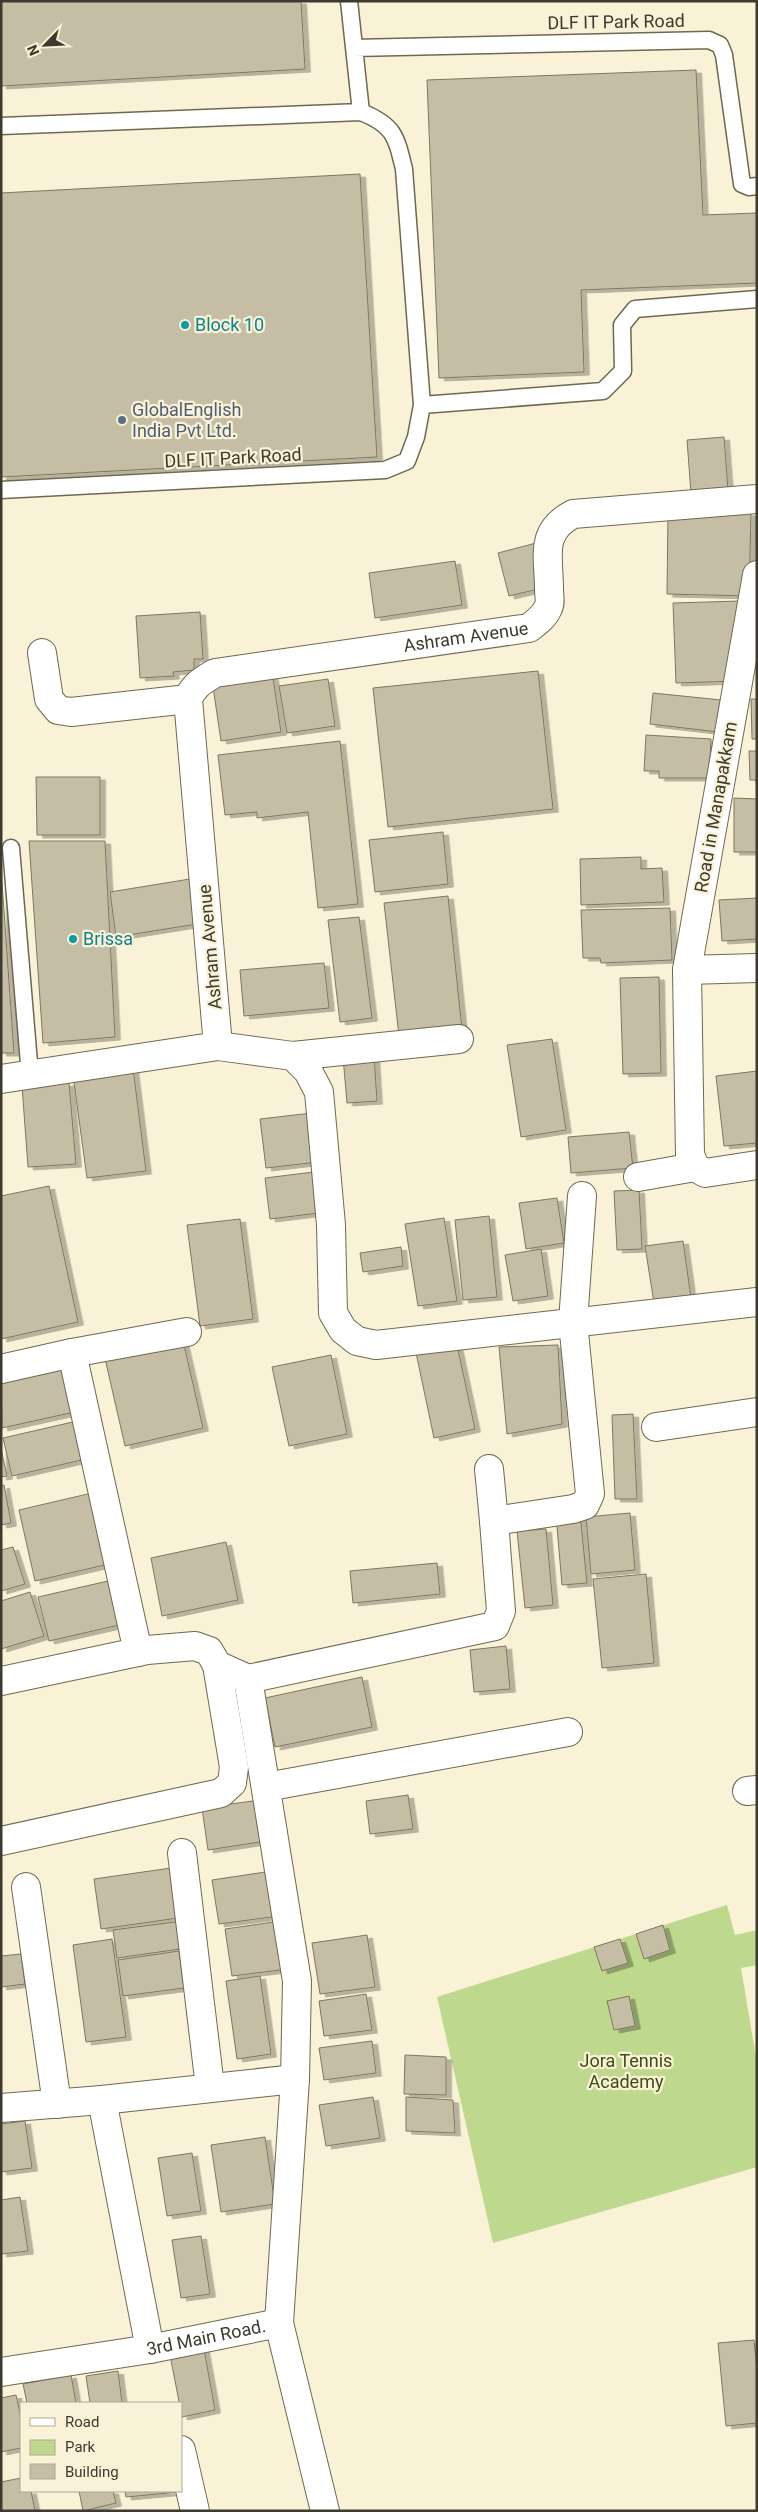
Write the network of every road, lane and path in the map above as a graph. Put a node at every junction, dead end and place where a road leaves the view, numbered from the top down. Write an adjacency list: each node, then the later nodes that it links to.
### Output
1 (349, 1): 2 (lane)
2 (354, 48): 3 (lane); 5 (lane, DLF IT Park Road)
3 (361, 112): 4 (lane, DLF IT Park Road); 7 (lane, DLF IT Park Road)
4 (1, 126)
5 (757, 186)
6 (757, 299): 7 (lane)
7 (422, 405): 8 (lane, DLF IT Park Road)
8 (1, 490)
9 (757, 499): 12 (street, Ashram Avenue)
10 (757, 575): 15 (street, Road in Manapakkam)
11 (42, 653): 12 (street)
12 (188, 699): 17 (street, Ashram Avenue)
13 (11, 848): 19 (lane)
14 (757, 968): 15 (street)
15 (687, 970): 22 (street, Road in Manapakkam)
16 (459, 1039): 18 (street)
17 (218, 1046): 18 (street); 19 (street)
18 (292, 1056): 26 (street)
19 (30, 1075): 20 (street)
20 (1, 1079)
21 (757, 1165): 22 (street)
22 (695, 1167): 23 (street)
23 (638, 1177)
24 (582, 1196): 26 (street)
25 (757, 1302): 26 (street)
26 (572, 1322): 33 (street)
27 (187, 1332): 28 (street)
28 (72, 1352): 29 (street); 34 (street)
29 (1, 1369)
30 (757, 1412): 31 (street)
31 (656, 1427)
32 (489, 1469): 33 (street)
33 (494, 1520): 36 (street)
34 (138, 1652): 35 (street); 37 (street)
35 (217, 1665): 36 (street); 40 (street)
36 (248, 1679): 39 (street)
37 (1, 1681)
38 (568, 1732): 39 (street)
39 (266, 1787): 43 (street)
40 (1, 1841)
41 (182, 1853): 44 (street)
42 (26, 1887): 46 (street)
43 (295, 2079): 44 (street); 48 (street)
44 (210, 2086): 45 (street)
45 (102, 2100): 46 (street); 49 (street)
46 (57, 2104): 47 (street)
47 (1, 2108)
48 (279, 2323): 49 (street, 3rd Main Road.); 53 (street, 3rd Main Road.)
49 (150, 2349): 50 (street, 3rd Main Road.)
50 (1, 2372)
51 (182, 2454): 52 (street)
52 (195, 2511)
53 (325, 2511)

